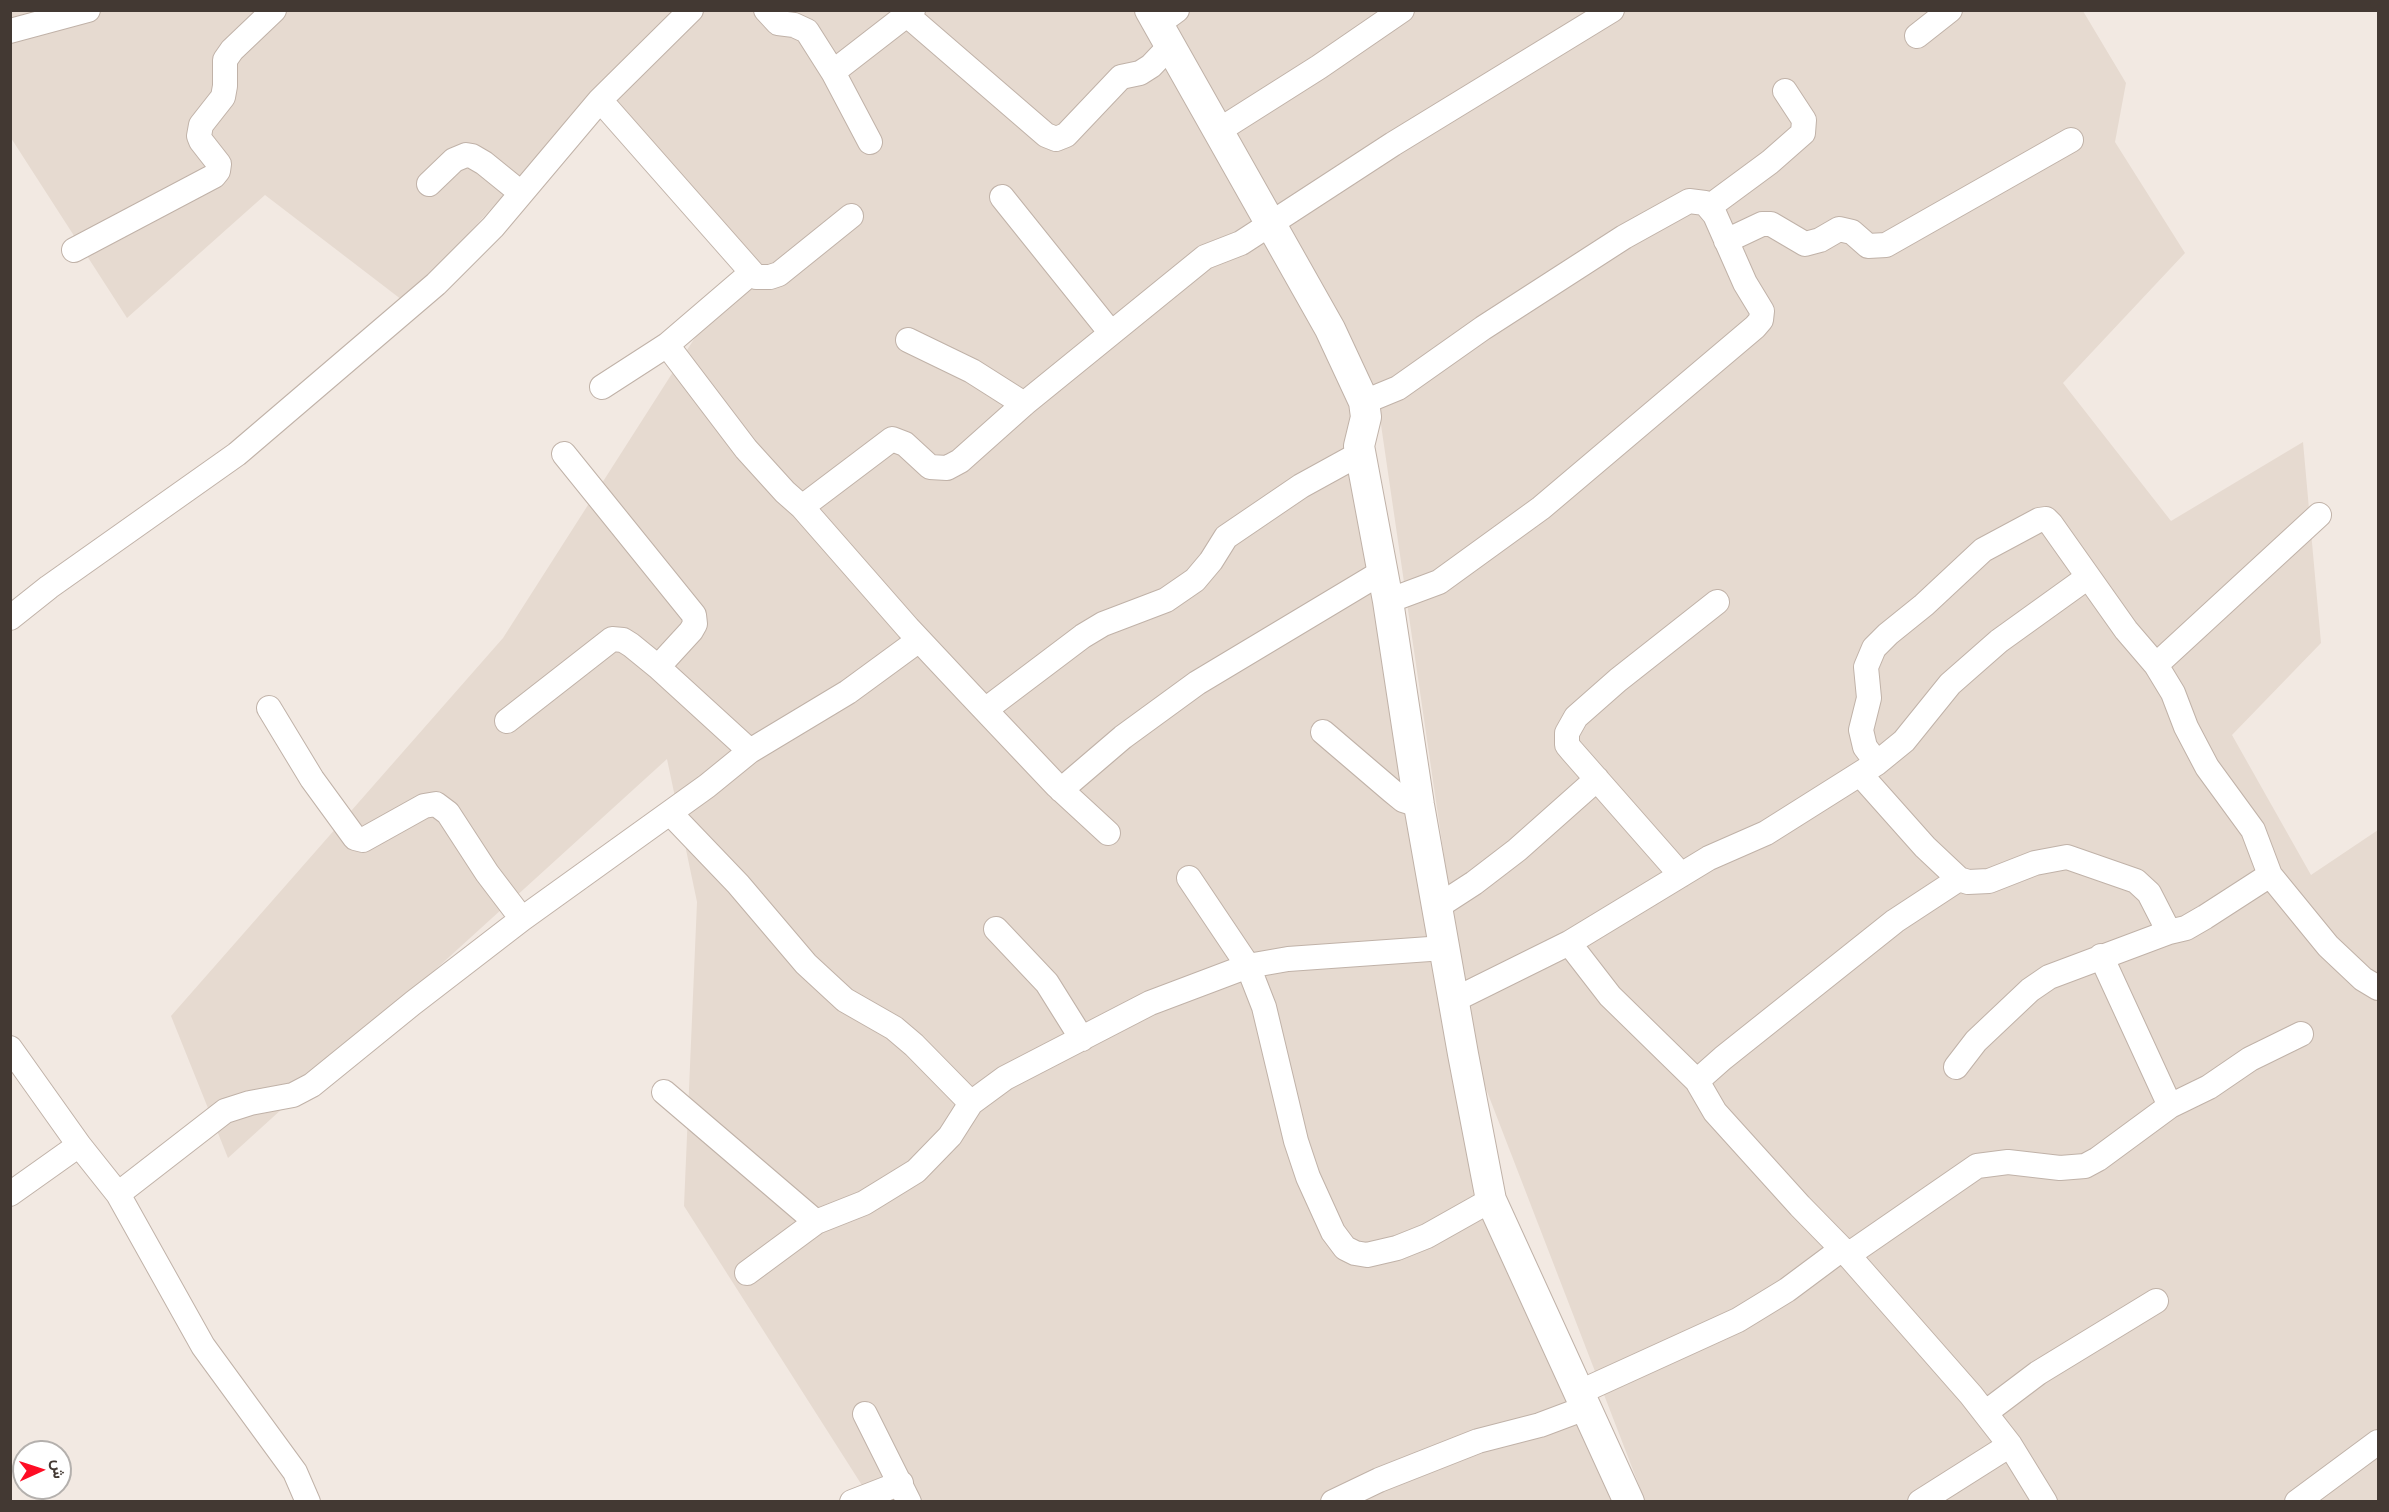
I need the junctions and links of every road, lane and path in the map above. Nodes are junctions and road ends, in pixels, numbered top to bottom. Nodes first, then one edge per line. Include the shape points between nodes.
1 (88, 10) edge
2 (274, 10) edge
3 (691, 10) edge
4 (766, 10) edge
5 (1402, 10) edge
6 (1612, 10) edge
7 (1950, 10) edge
8 (910, 13) edge
9 (1164, 23) edge
10 (10, 31) edge
11 (1917, 36) dead end
12 (833, 72) junction
13 (1785, 91) dead end
14 (600, 100) junction
15 (1218, 131) junction
16 (2071, 140) dead end
17 (870, 141) dead end
18 (429, 184) dead end
19 (521, 194) junction
20 (1002, 196) dead end
21 (1709, 207) junction
22 (851, 216) dead end
23 (1271, 224) junction
24 (1726, 241) junction
25 (74, 250) dead end
26 (751, 273) junction
27 (1111, 333) junction
28 (908, 340) dead end
29 (668, 345) junction
30 (603, 387) dead end
31 (1364, 402) junction
32 (1024, 404) junction
33 (1361, 453) junction
34 (564, 454) dead end
35 (802, 507) junction
36 (2319, 515) dead end
37 (2088, 577) junction
38 (1385, 587) junction
39 (1718, 602) dead end
40 (10, 618) edge
41 (919, 640) junction
42 (2156, 664) junction
43 (658, 667) junction
44 (269, 708) dead end
45 (985, 710) junction
46 (507, 721) dead end
47 (1323, 732) dead end
48 (750, 751) junction
49 (1869, 769) junction
50 (1597, 779) junction
51 (1061, 790) junction
52 (1419, 805) junction
53 (670, 813) junction
54 (1108, 833) dead end
55 (1681, 875) junction
56 (2270, 875) junction
57 (1189, 878) dead end
58 (1959, 879) junction
59 (1437, 907) junction
60 (522, 919) junction
61 (996, 929) dead end
62 (2169, 933) junction
63 (1569, 943) junction
64 (1444, 948) junction
65 (2102, 956) junction
66 (1248, 966) junction
67 (2379, 988) edge
68 (1454, 1000) junction
69 (2301, 1034) dead end
70 (1082, 1039) junction
71 (10, 1048) edge
72 (1956, 1066) dead end
73 (1697, 1082) junction
74 (664, 1092) dead end
75 (971, 1103) junction
76 (2170, 1106) junction
77 (79, 1145) junction
78 (10, 1194) edge
79 (118, 1194) junction
80 (1491, 1200) junction
81 (816, 1222) junction
82 (1845, 1252) junction
83 (747, 1273) dead end
84 (2156, 1301) dead end
85 (1584, 1399) junction
86 (1985, 1413) junction
87 (865, 1414) dead end
88 (2379, 1442) edge
89 (2010, 1445) junction
90 (905, 1492) edge
91 (309, 1502) edge
92 (852, 1502) edge
93 (1334, 1502) edge
94 (1629, 1502) edge
95 (1920, 1502) edge
96 (2045, 1502) edge
97 (2297, 1502) edge

1 - 10 street
2 - 25 street via 225,60 223,97 201,125 199,136 219,165 214,176
3 - 14 street
4 - 12 street via 778,23 807,31
5 - 15 street
6 - 23 street
7 - 11 street
8 - 9 street via 1046,135 1056,139 1066,135 1121,77 1140,74
8 - 12 street
9 - 15 street
12 - 17 street
13 - 21 street via 1804,120 1803,133
14 - 19 street
14 - 26 street
15 - 23 street
16 - 24 street via 1886,245 1868,246 1852,232 1839,229 1805,244 1771,224 1762,224
18 - 19 street via 454,160 466,155
19 - 40 street via 494,227 436,284 237,454
20 - 27 street
21 - 24 street
21 - 31 street via 1689,201 1656,219 1483,328 1398,387
22 - 26 street via 779,274 762,278
23 - 27 street via 1242,243 1205,257
23 - 31 street via 1330,329
24 - 38 street via 1762,311 1755,327 1541,508 1439,582
26 - 29 street
27 - 32 street
28 - 32 street via 972,371
29 - 30 street
29 - 35 street via 746,449
31 - 33 street
32 - 35 street via 947,468 930,467 905,444 892,439
33 - 38 street
33 - 45 street via 1301,486 1226,537 1195,580 1166,600 1102,624
34 - 43 street via 694,615 691,631
35 - 41 street
36 - 42 street
37 - 42 street
37 - 49 street via 1991,648 1950,684 1904,741
37 - 49 street via 2046,519 1995,543 1969,562 1888,634 1869,657 1869,698 1860,730
38 - 51 street via 1197,683
38 - 52 street
39 - 50 street via 1576,717 1567,734 1567,745
41 - 45 street
41 - 48 street via 848,692
42 - 56 street via 2174,693 2207,767 2253,830
43 - 46 street via 623,640 612,639
43 - 48 street
44 - 60 street via 312,779 355,838 363,840 424,806 436,804 448,813
45 - 51 street
47 - 52 street via 1403,800
48 - 53 street
49 - 55 street via 1766,833
49 - 58 street via 1925,847
50 - 55 street
50 - 59 street via 1517,850
51 - 54 street
52 - 59 street
53 - 60 street
53 - 75 street via 738,884 806,964 845,1000 894,1028
55 - 63 street
56 - 62 street via 2205,918
56 - 67 street via 2328,946 2363,979
57 - 66 street
58 - 62 street via 1989,881 2035,863 2067,857 2136,881 2149,892
58 - 73 street via 1895,921
59 - 64 street
60 - 79 street via 312,1085 293,1095 225,1112
61 - 70 street via 1047,983
62 - 65 street
63 - 68 street
63 - 73 street via 1610,996
64 - 66 street via 1288,959
64 - 68 street
65 - 72 street via 2056,973 2031,990 1976,1041
65 - 76 street
66 - 70 street via 1150,1003
66 - 80 street via 1264,1006 1308,1177 1333,1232 1345,1248 1367,1255 1397,1248
68 - 80 street
69 - 76 street
70 - 75 street via 1005,1078
71 - 77 street
73 - 82 street via 1715,1112
74 - 81 street
75 - 81 street via 950,1136 916,1171 864,1203
76 - 82 street via 2085,1166 2060,1168 2008,1162 1977,1166
77 - 78 street
77 - 79 street
79 - 91 street via 203,1346 295,1472
80 - 85 street
81 - 83 street
82 - 85 street via 1738,1320
82 - 86 street
84 - 86 street via 2038,1373
85 - 93 street via 1540,1425 1478,1441
85 - 94 street
86 - 89 street
87 - 90 street
88 - 97 street
89 - 95 street
89 - 96 street
90 - 92 street

